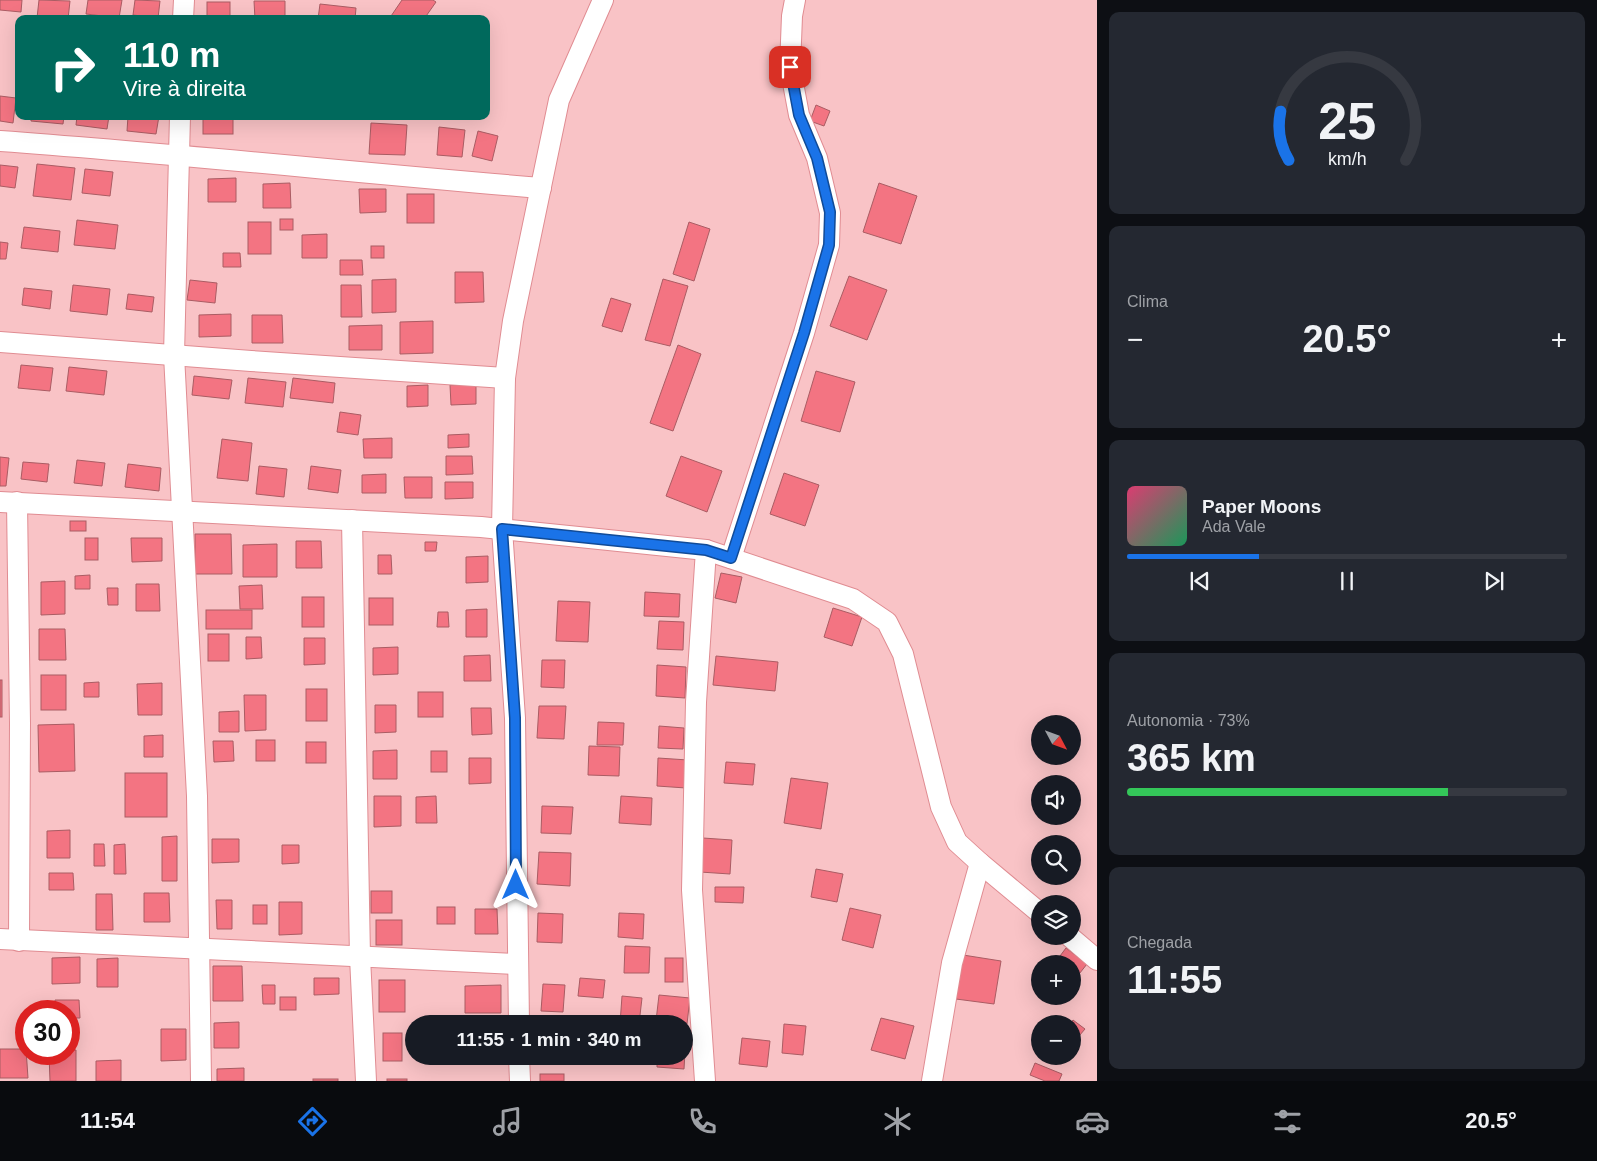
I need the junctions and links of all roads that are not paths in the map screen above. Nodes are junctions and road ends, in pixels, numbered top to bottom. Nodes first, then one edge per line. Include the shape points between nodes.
1 (184, 0) edge
2 (603, 0) edge
3 (795, 0) edge
4 (183, 15) edge
5 (180, 120) edge
6 (0, 141) edge
7 (179, 156) junction
8 (541, 188) junction
9 (0, 342) edge
10 (174, 355) junction
11 (505, 378) junction
12 (9, 502) edge
13 (181, 511) junction
14 (352, 520) junction
15 (502, 529) junction
16 (706, 550) junction
17 (731, 558) junction
18 (980, 863) junction
19 (1031, 905) edge
20 (10, 940) edge
21 (1080, 945) edge
22 (200, 949) junction
23 (360, 957) junction
24 (1097, 960) edge
25 (518, 964) junction
26 (518, 1015) edge
27 (519, 1065) edge
28 (201, 1081) edge
29 (366, 1081) edge
30 (520, 1081) edge
31 (705, 1081) edge
32 (932, 1081) edge

1 - 4 street
2 - 8 street via 559,100
3 - 17 street via 790,67 799,115 817,158 830,212 829,245
5 - 7 street
6 - 7 street
7 - 8 street
7 - 10 street
8 - 11 street via 513,321
9 - 10 street
10 - 11 street
10 - 13 street
11 - 15 street
12 - 13 street
12 - 20 street via 20,723
13 - 14 street
13 - 22 street via 197,796
14 - 15 street
14 - 23 street
15 - 16 street
15 - 25 street via 515,718
16 - 17 street
16 - 31 street via 696,702 692,890
17 - 18 street via 853,599 887,622 903,654 941,807 957,842
18 - 19 street
18 - 32 street via 952,963
20 - 22 street
21 - 24 street
22 - 23 street
22 - 28 street
23 - 25 street
23 - 29 street
25 - 26 street
27 - 30 street

